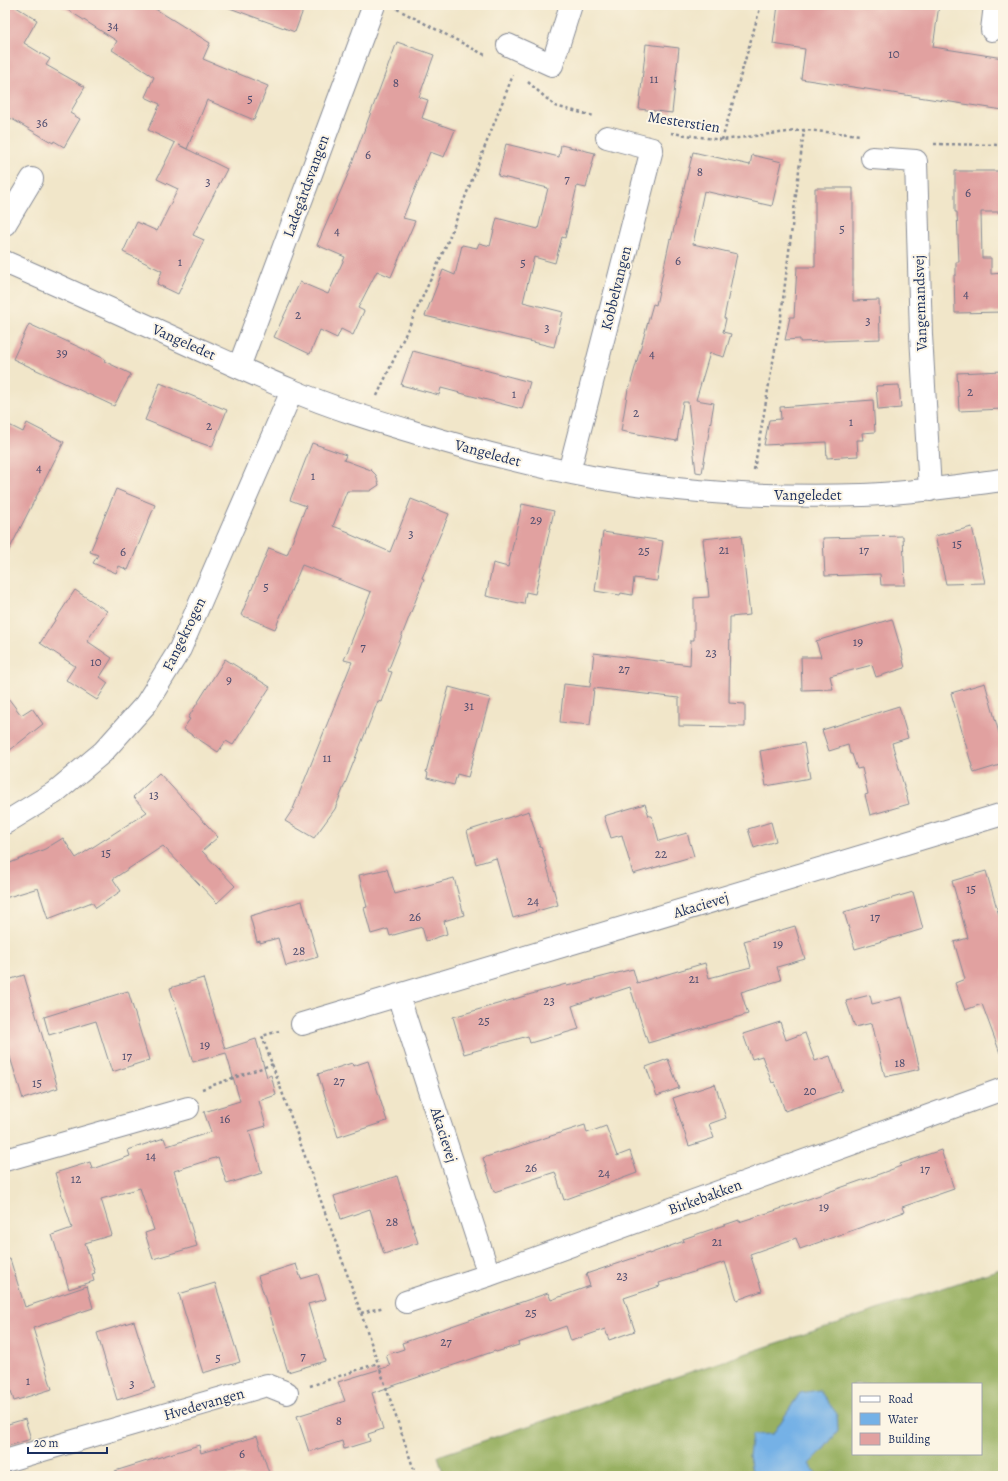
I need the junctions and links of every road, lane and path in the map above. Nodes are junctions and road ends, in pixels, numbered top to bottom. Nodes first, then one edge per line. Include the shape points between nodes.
1 (374, 5) edge
2 (396, 5) edge
3 (571, 5) edge
4 (761, 5) edge
5 (995, 5) edge
6 (992, 30) dead end
7 (508, 45) dead end
8 (487, 56) dead end
9 (515, 71) dead end
10 (526, 81) dead end
11 (599, 117) dead end
12 (804, 130) junction
13 (666, 132) dead end
14 (866, 136) dead end
15 (607, 137) dead end
16 (722, 140) junction
17 (929, 144) dead end
18 (1003, 145) edge
19 (872, 158) dead end
20 (32, 179) dead end
21 (5, 224) edge
22 (5, 262) edge
23 (239, 367) junction
24 (292, 391) junction
25 (367, 418) junction
26 (569, 472) junction
27 (1003, 480) edge
28 (930, 490) junction
29 (749, 494) junction
30 (1003, 814) edge
31 (5, 823) edge
32 (398, 995) junction
33 (302, 1024) joint
34 (273, 1064) junction
35 (1003, 1089) edge
36 (188, 1108) joint
37 (5, 1160) edge
38 (489, 1274) junction
39 (406, 1302) dead end
40 (378, 1362) junction
41 (287, 1394) joint
42 (5, 1461) edge
43 (416, 1476) edge

1 - 23 street, Ladegårdsvangen
2 - 8 path via 396,8
3 - 7 street via 552,65
4 - 16 path
5 - 6 street
9 - 25 path via 446,246
10 - 11 path via 555,106
12 - 14 path, Mesterstien
12 - 16 path, Mesterstien
12 - 29 path via 781,316
13 - 16 path, Mesterstien
15 - 26 street, Kobbelvangen via 652,148
17 - 18 path
19 - 28 street, Vangemandsvej via 916,161 921,335
20 - 21 street
22 - 23 street, Vangeledet
23 - 24 street, Vangeledet
24 - 25 street, Vangeledet
24 - 31 street, Fangekrogen via 180,649 146,704 103,752 54,793
25 - 26 street, Vangeledet via 493,455
26 - 29 street, Vangeledet via 671,488
27 - 28 street, Vangeledet
28 - 29 street, Vangeledet via 865,495
30 - 32 street, Akacievej
32 - 33 street, Akacievej
32 - 38 street, Akacievej
33 - 34 path via 262,1036
34 - 36 path via 186,1094
34 - 40 path
35 - 38 street, Birkebakken
36 - 37 street
38 - 39 street, Birkebakken
40 - 41 path
40 - 43 path
41 - 42 street, Hvedevangen via 267,1385

